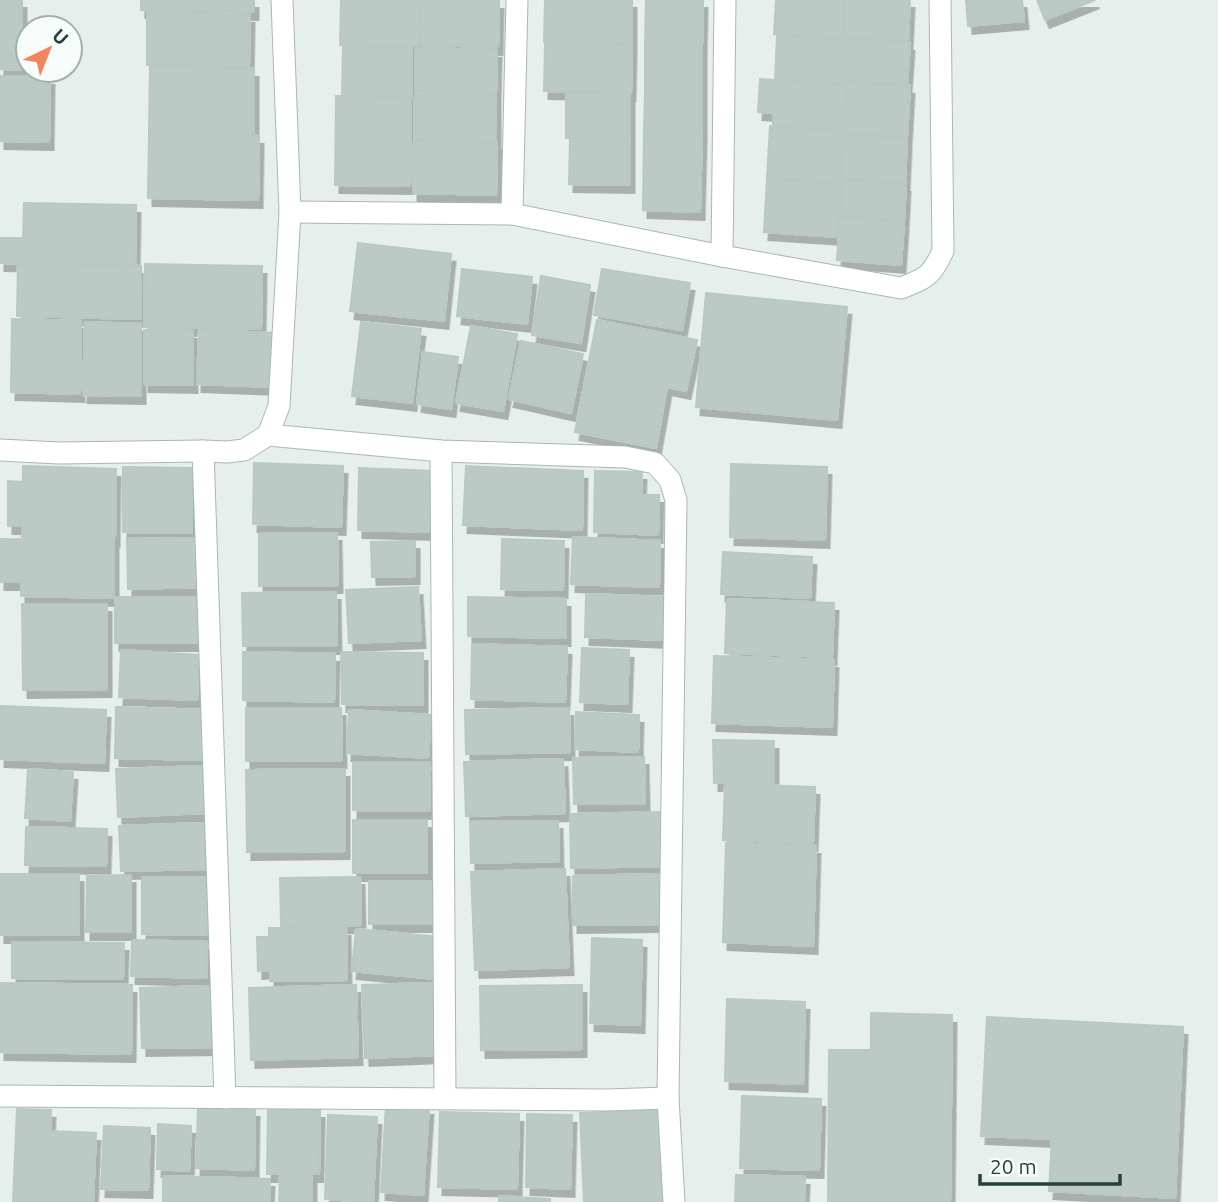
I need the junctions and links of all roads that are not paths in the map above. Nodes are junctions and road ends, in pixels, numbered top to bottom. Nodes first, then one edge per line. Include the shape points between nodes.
1 (282, 0) edge
2 (517, 0) edge
3 (726, 0) edge
4 (940, 0) edge
5 (290, 212) junction
6 (512, 214) junction
7 (722, 256) junction
8 (268, 435) junction
9 (0, 450) edge
10 (203, 451) junction
11 (441, 451) junction
12 (0, 1096) edge
13 (225, 1098) junction
14 (445, 1098) junction
15 (668, 1098) junction
16 (674, 1202) edge

1 - 5 street
2 - 6 street
3 - 7 street
4 - 7 street via 943,251 936,268 901,288
5 - 6 street
5 - 8 street via 279,406
6 - 7 street
8 - 10 street via 244,450
8 - 11 street
9 - 10 street
10 - 13 street
11 - 14 street
11 - 15 street via 625,457 655,463 670,480 676,500
12 - 13 street
13 - 14 street
14 - 15 street
15 - 16 street

